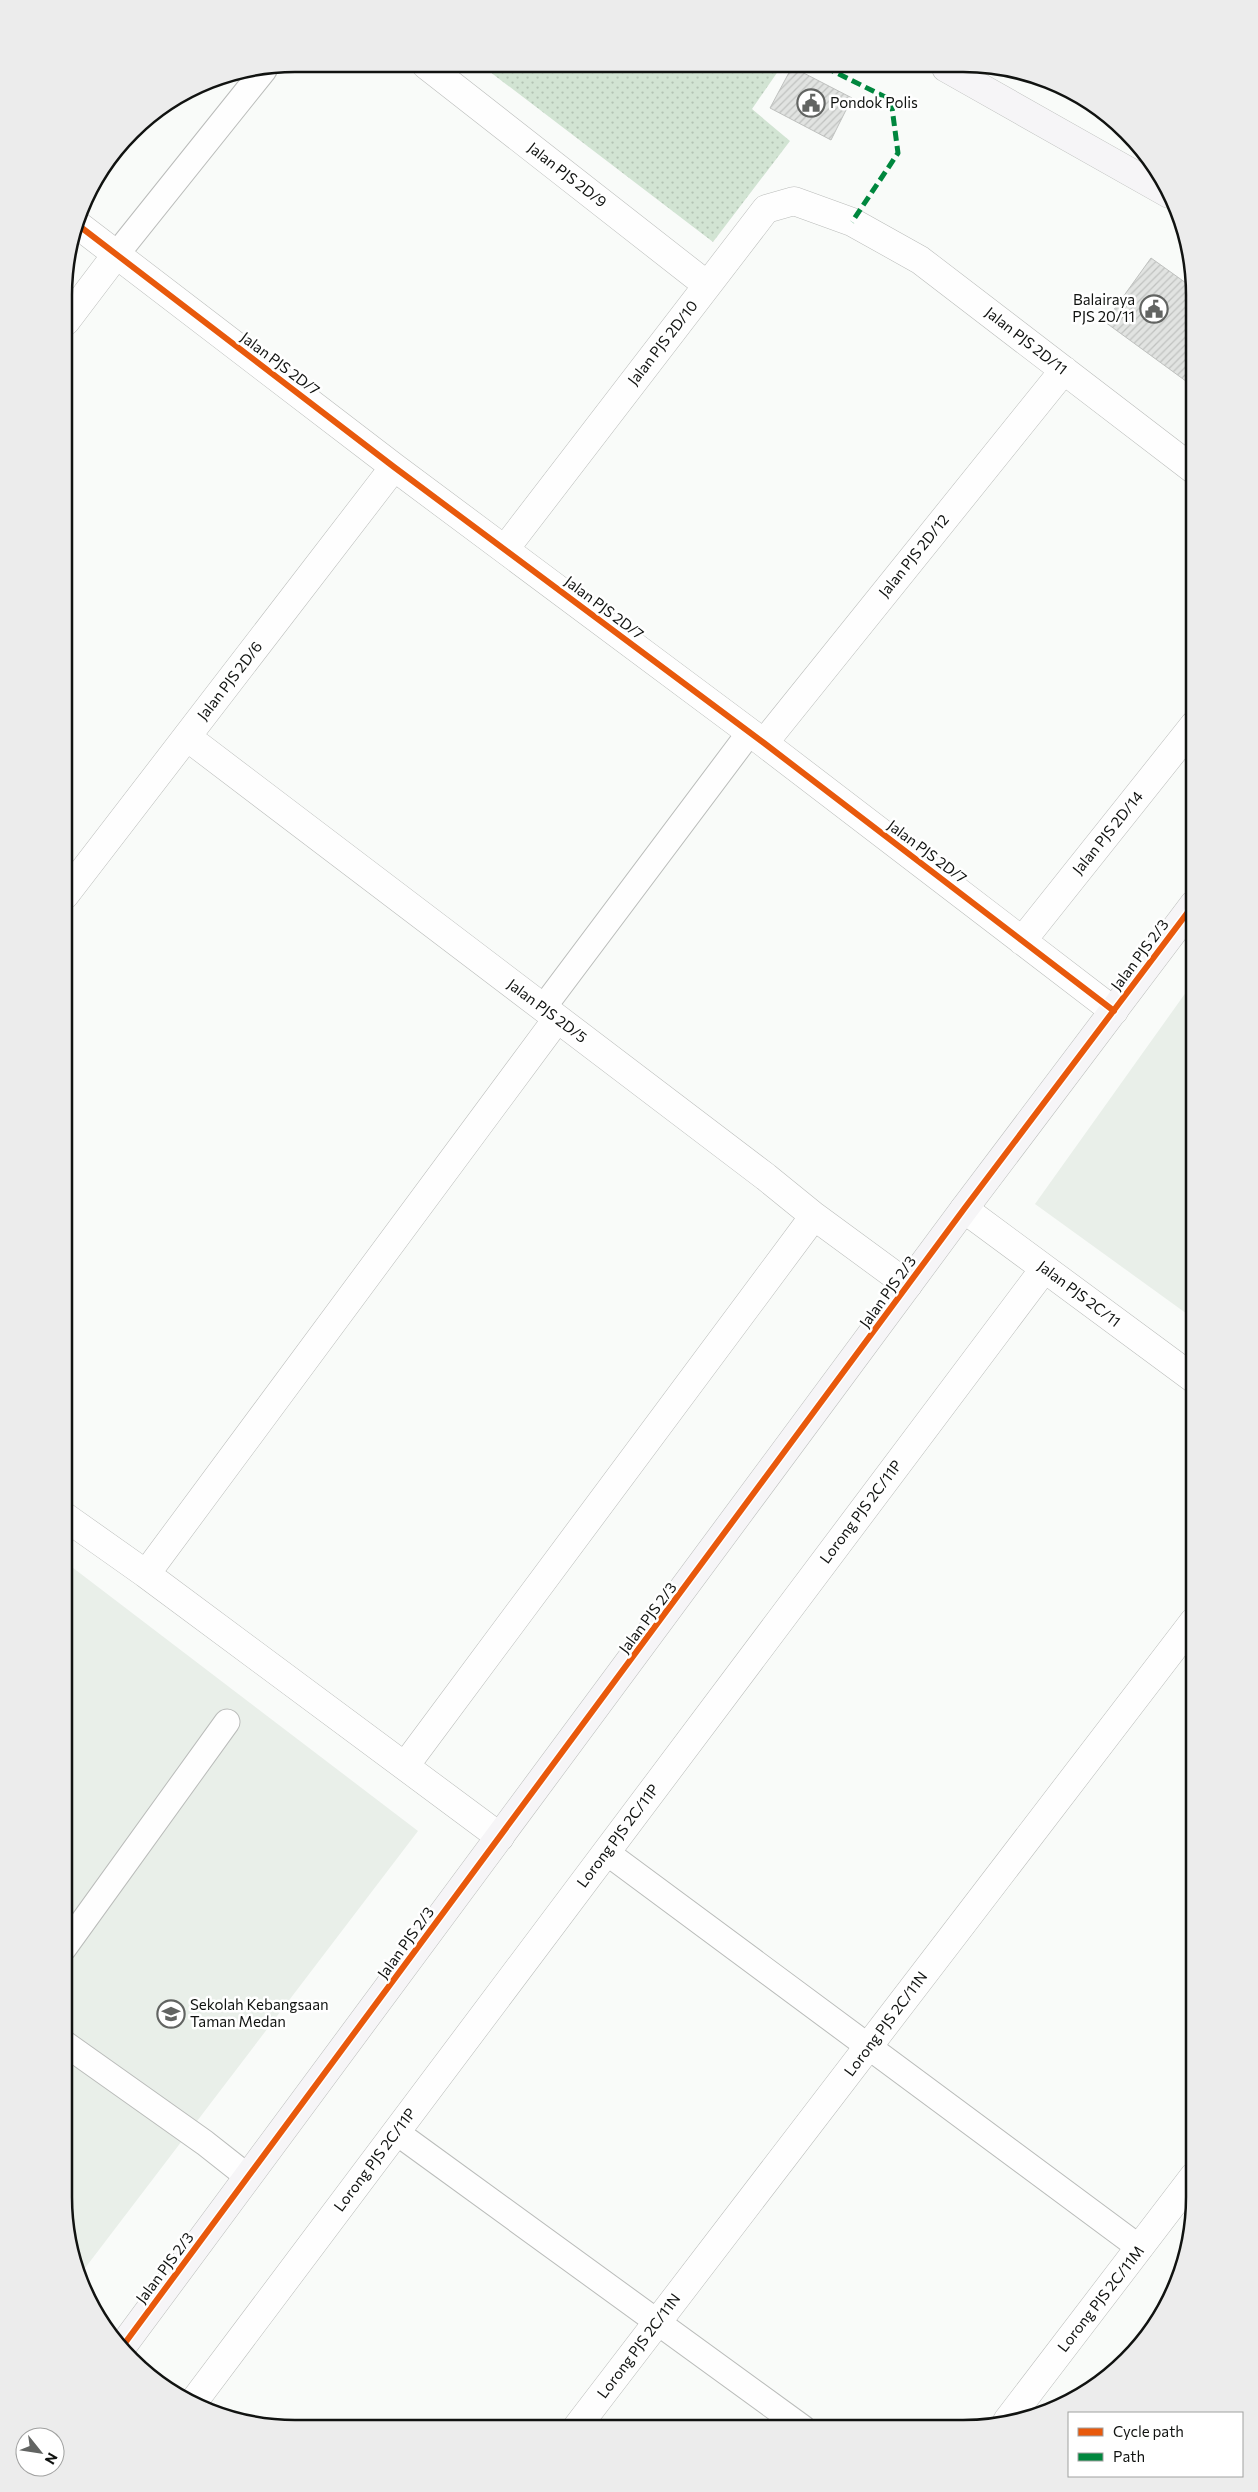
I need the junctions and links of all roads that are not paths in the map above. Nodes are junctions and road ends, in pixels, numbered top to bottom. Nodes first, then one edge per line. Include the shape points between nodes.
1 (436, 72) edge
2 (953, 72) edge
3 (260, 75) edge
4 (1158, 188) edge
5 (852, 222) joint
6 (83, 229) edge
7 (116, 255) junction
8 (708, 286) junction
9 (72, 313) edge
10 (1064, 370) junction
11 (1186, 464) edge
12 (394, 467) junction
13 (505, 549) junction
14 (1186, 735) edge
15 (187, 737) junction
16 (757, 738) junction
17 (72, 879) edge
18 (1186, 915) edge
19 (1022, 941) junction
20 (1114, 1011) junction
21 (550, 1013) junction
22 (964, 1209) junction
23 (814, 1216) junction
24 (1044, 1269) junction
25 (908, 1285) junction
26 (1186, 1373) edge
27 (72, 1522) edge
28 (146, 1574) junction
29 (1186, 1631) edge
30 (227, 1722) dead end
31 (405, 1766) junction
32 (500, 1837) junction
33 (606, 1852) junction
34 (72, 1937) edge
35 (869, 2046) junction
36 (72, 2049) edge
37 (396, 2132) junction
38 (248, 2177) junction
39 (1186, 2187) edge
40 (1140, 2248) junction
41 (658, 2322) junction
42 (126, 2342) edge
43 (197, 2397) edge
44 (1013, 2414) edge
45 (582, 2420) edge
46 (792, 2420) edge

1 - 8 street, Jalan PJS 2D/9
2 - 4 street
3 - 7 lane
5 - 8 street, Jalan PJS 2D/10 via 794,201 766,209
5 - 10 street, Jalan PJS 2D/11 via 920,260
6 - 7 street, Jalan PJS 2D/7
7 - 9 street
7 - 12 street, Jalan PJS 2D/7
8 - 13 street, Jalan PJS 2D/10
10 - 11 street, Jalan PJS 2D/11
10 - 16 street, Jalan PJS 2D/12
12 - 13 street, Jalan PJS 2D/7
12 - 15 street, Jalan PJS 2D/6
13 - 16 street, Jalan PJS 2D/7
14 - 19 street, Jalan PJS 2D/14
15 - 17 street, Jalan PJS 2D/6
15 - 21 street, Jalan PJS 2D/5
16 - 19 street, Jalan PJS 2D/7
16 - 21 lane
18 - 20 street, Jalan PJS 2/3
19 - 20 street, Jalan PJS 2D/7
20 - 22 street, Jalan PJS 2/3
21 - 23 street, Jalan PJS 2D/5
21 - 28 street
22 - 24 street, Jalan PJS 2C/11
22 - 25 street, Jalan PJS 2/3
23 - 25 street, Jalan PJS 2D/5
23 - 31 street
24 - 26 street, Jalan PJS 2C/11
24 - 33 street, Lorong PJS 2C/11P
25 - 32 street, Jalan PJS 2/3
27 - 28 street
28 - 31 street
29 - 35 street, Lorong PJS 2C/11N
30 - 34 lane
31 - 32 street
32 - 38 street, Jalan PJS 2/3
33 - 35 lane
33 - 37 street, Lorong PJS 2C/11P
35 - 40 lane
35 - 41 street, Lorong PJS 2C/11N
36 - 38 lane
37 - 41 lane
37 - 43 street, Lorong PJS 2C/11P
38 - 42 street, Jalan PJS 2/3
39 - 40 street, Lorong PJS 2C/11M
40 - 44 street, Lorong PJS 2C/11M
41 - 45 street, Lorong PJS 2C/11N
41 - 46 lane

